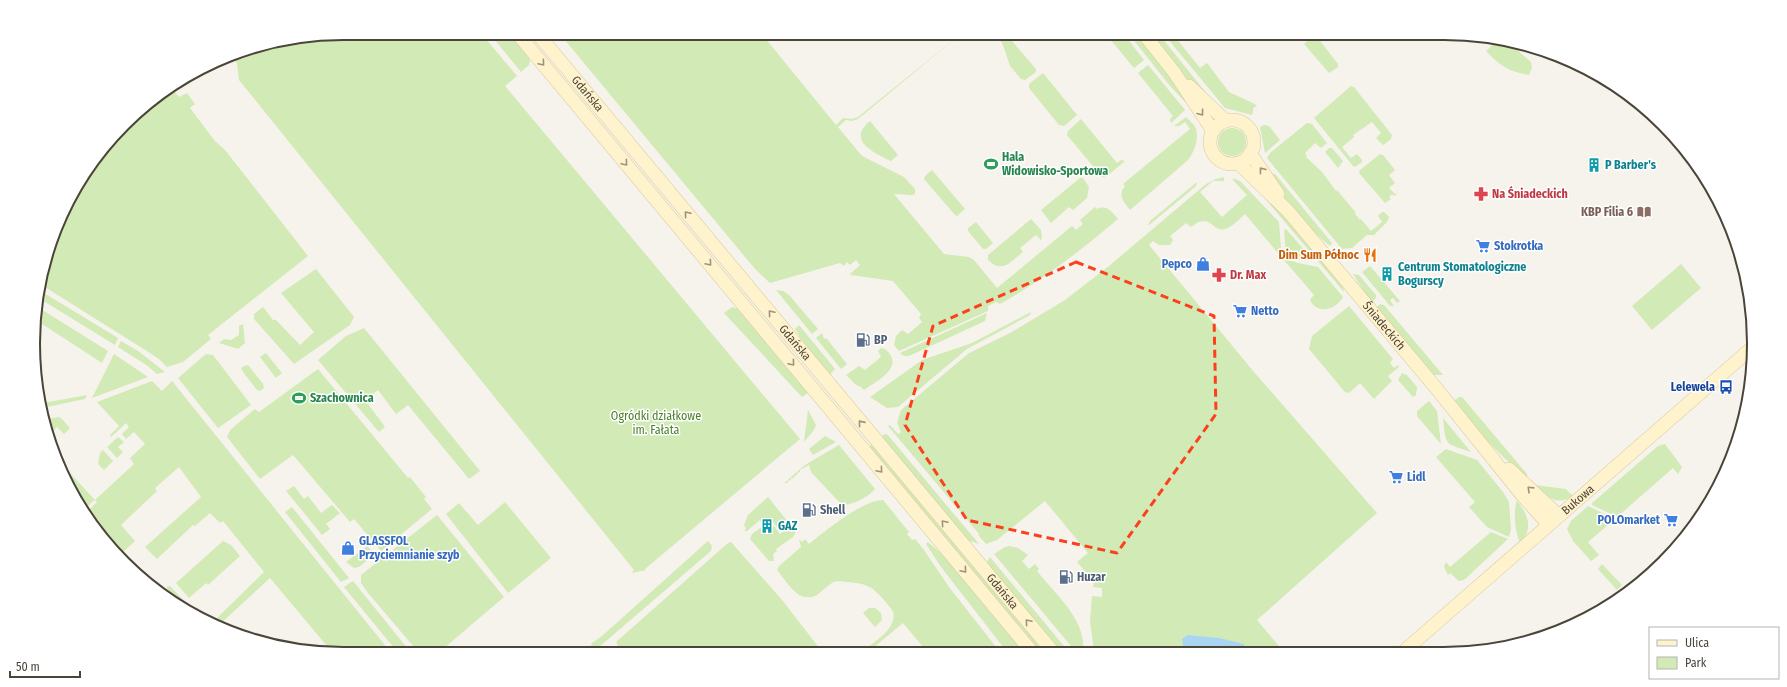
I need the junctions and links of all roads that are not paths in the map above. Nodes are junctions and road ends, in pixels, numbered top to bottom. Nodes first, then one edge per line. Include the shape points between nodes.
1 (523, 40) edge
2 (543, 40) edge
3 (1149, 40) edge
4 (1174, 72) junction
5 (1226, 121) junction
6 (1213, 131) junction
7 (1250, 153) junction
8 (1238, 163) junction
9 (1288, 211) junction
10 (1747, 353) edge
11 (1479, 442) junction
12 (1558, 516) junction
13 (1548, 524) junction
14 (1028, 647) edge
15 (1049, 647) edge
16 (1409, 647) edge

1 -> 14 main road, Gdańska
15 -> 2 main road, Gdańska
3 - 4 main road
4 - 5 main road
4 -> 6 main road
5 - 6 main road
5 - 7 main road via 1236,120 1249,128 1254,139
6 - 8 main road via 1210,144 1215,156 1225,162
7 - 8 main road
9 -> 7 main road, Śniadeckich
8 - 9 main road, Śniadeckich
9 - 11 main road, Śniadeckich
10 - 12 main road, Bukowa
12 -> 11 main road, Śniadeckich
11 - 13 main road, Śniadeckich
12 - 13 main road, Bukowa
13 - 16 main road, Bukowa

